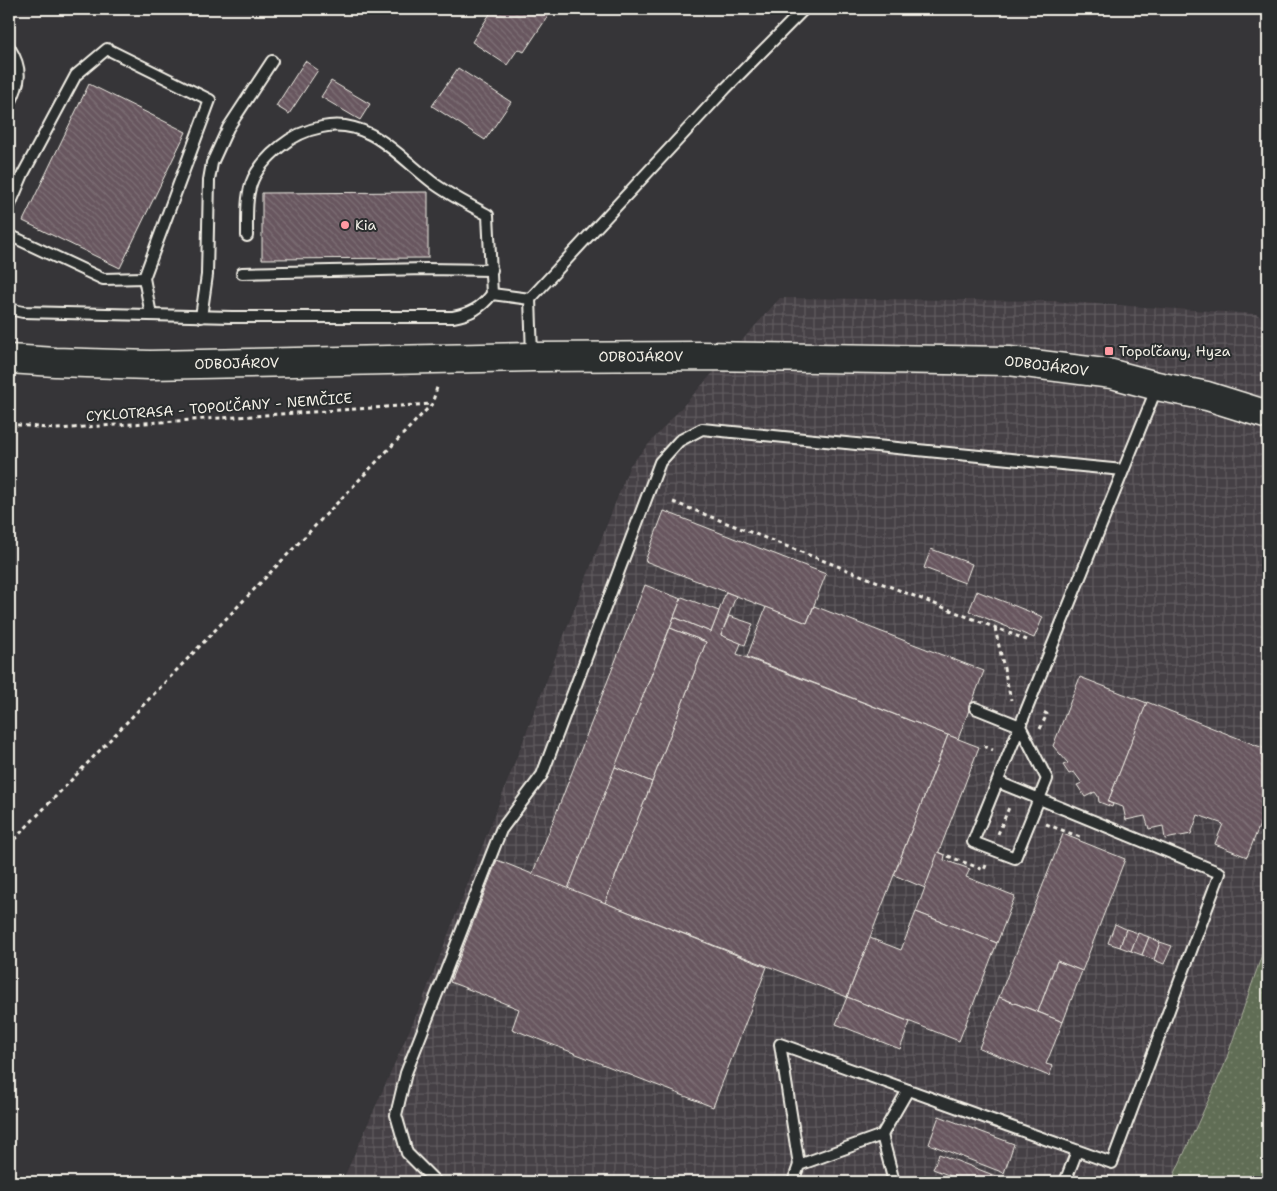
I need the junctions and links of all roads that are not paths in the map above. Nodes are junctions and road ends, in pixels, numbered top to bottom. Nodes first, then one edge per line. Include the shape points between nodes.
1 (804, 9) edge
2 (9, 47) edge
3 (272, 61) dead end
4 (9, 105) edge
5 (9, 207) edge
6 (9, 235) edge
7 (247, 236) dead end
8 (492, 270) junction
9 (242, 273) dead end
10 (144, 278) junction
11 (492, 294) junction
12 (530, 299) junction
13 (9, 309) edge
14 (151, 315) junction
15 (201, 317) junction
16 (532, 357) junction
17 (9, 359) edge
18 (1157, 386) junction
19 (1268, 415) edge
20 (1123, 470) junction
21 (975, 708) dead end
22 (1020, 726) junction
23 (998, 782) junction
24 (1039, 798) junction
25 (908, 1090) junction
26 (882, 1135) junction
27 (1077, 1150) junction
28 (799, 1165) junction
29 (436, 1182) edge
30 (793, 1182) edge
31 (894, 1182) edge
32 (1065, 1182) edge

1 - 12 lane
2 - 4 lane via 16,59 19,76 18,88
3 - 15 lane via 228,128 212,163 207,275
5 - 10 lane via 76,75 107,49 210,100
6 - 10 lane via 103,279
7 - 8 lane via 247,195 252,178 265,159 289,140 309,130 328,125 349,126 368,132 433,183 488,215
8 - 9 lane
8 - 11 lane
10 - 14 lane
11 - 12 lane
11 - 15 lane via 476,310 453,317
12 - 16 lane
13 - 14 lane
14 - 15 lane
16 - 17 main road, ODBOJÁROV via 150,365
16 - 18 main road, ODBOJÁROV via 1009,361 1112,374
18 - 19 main road, ODBOJÁROV via 1207,396
18 - 20 lane
20 - 22 lane
20 - 29 lane via 702,429 679,441 660,462 542,775 501,830 406,1073 396,1115 407,1153
21 - 22 lane
22 - 23 lane
22 - 24 lane via 1047,779
23 - 24 lane
23 - 24 lane via 973,842 992,850 1015,858
24 - 27 lane via 1220,873 1112,1163
25 - 26 lane
25 - 27 lane
25 - 28 lane via 780,1044
26 - 28 lane
26 - 31 lane
27 - 32 lane
28 - 30 lane

